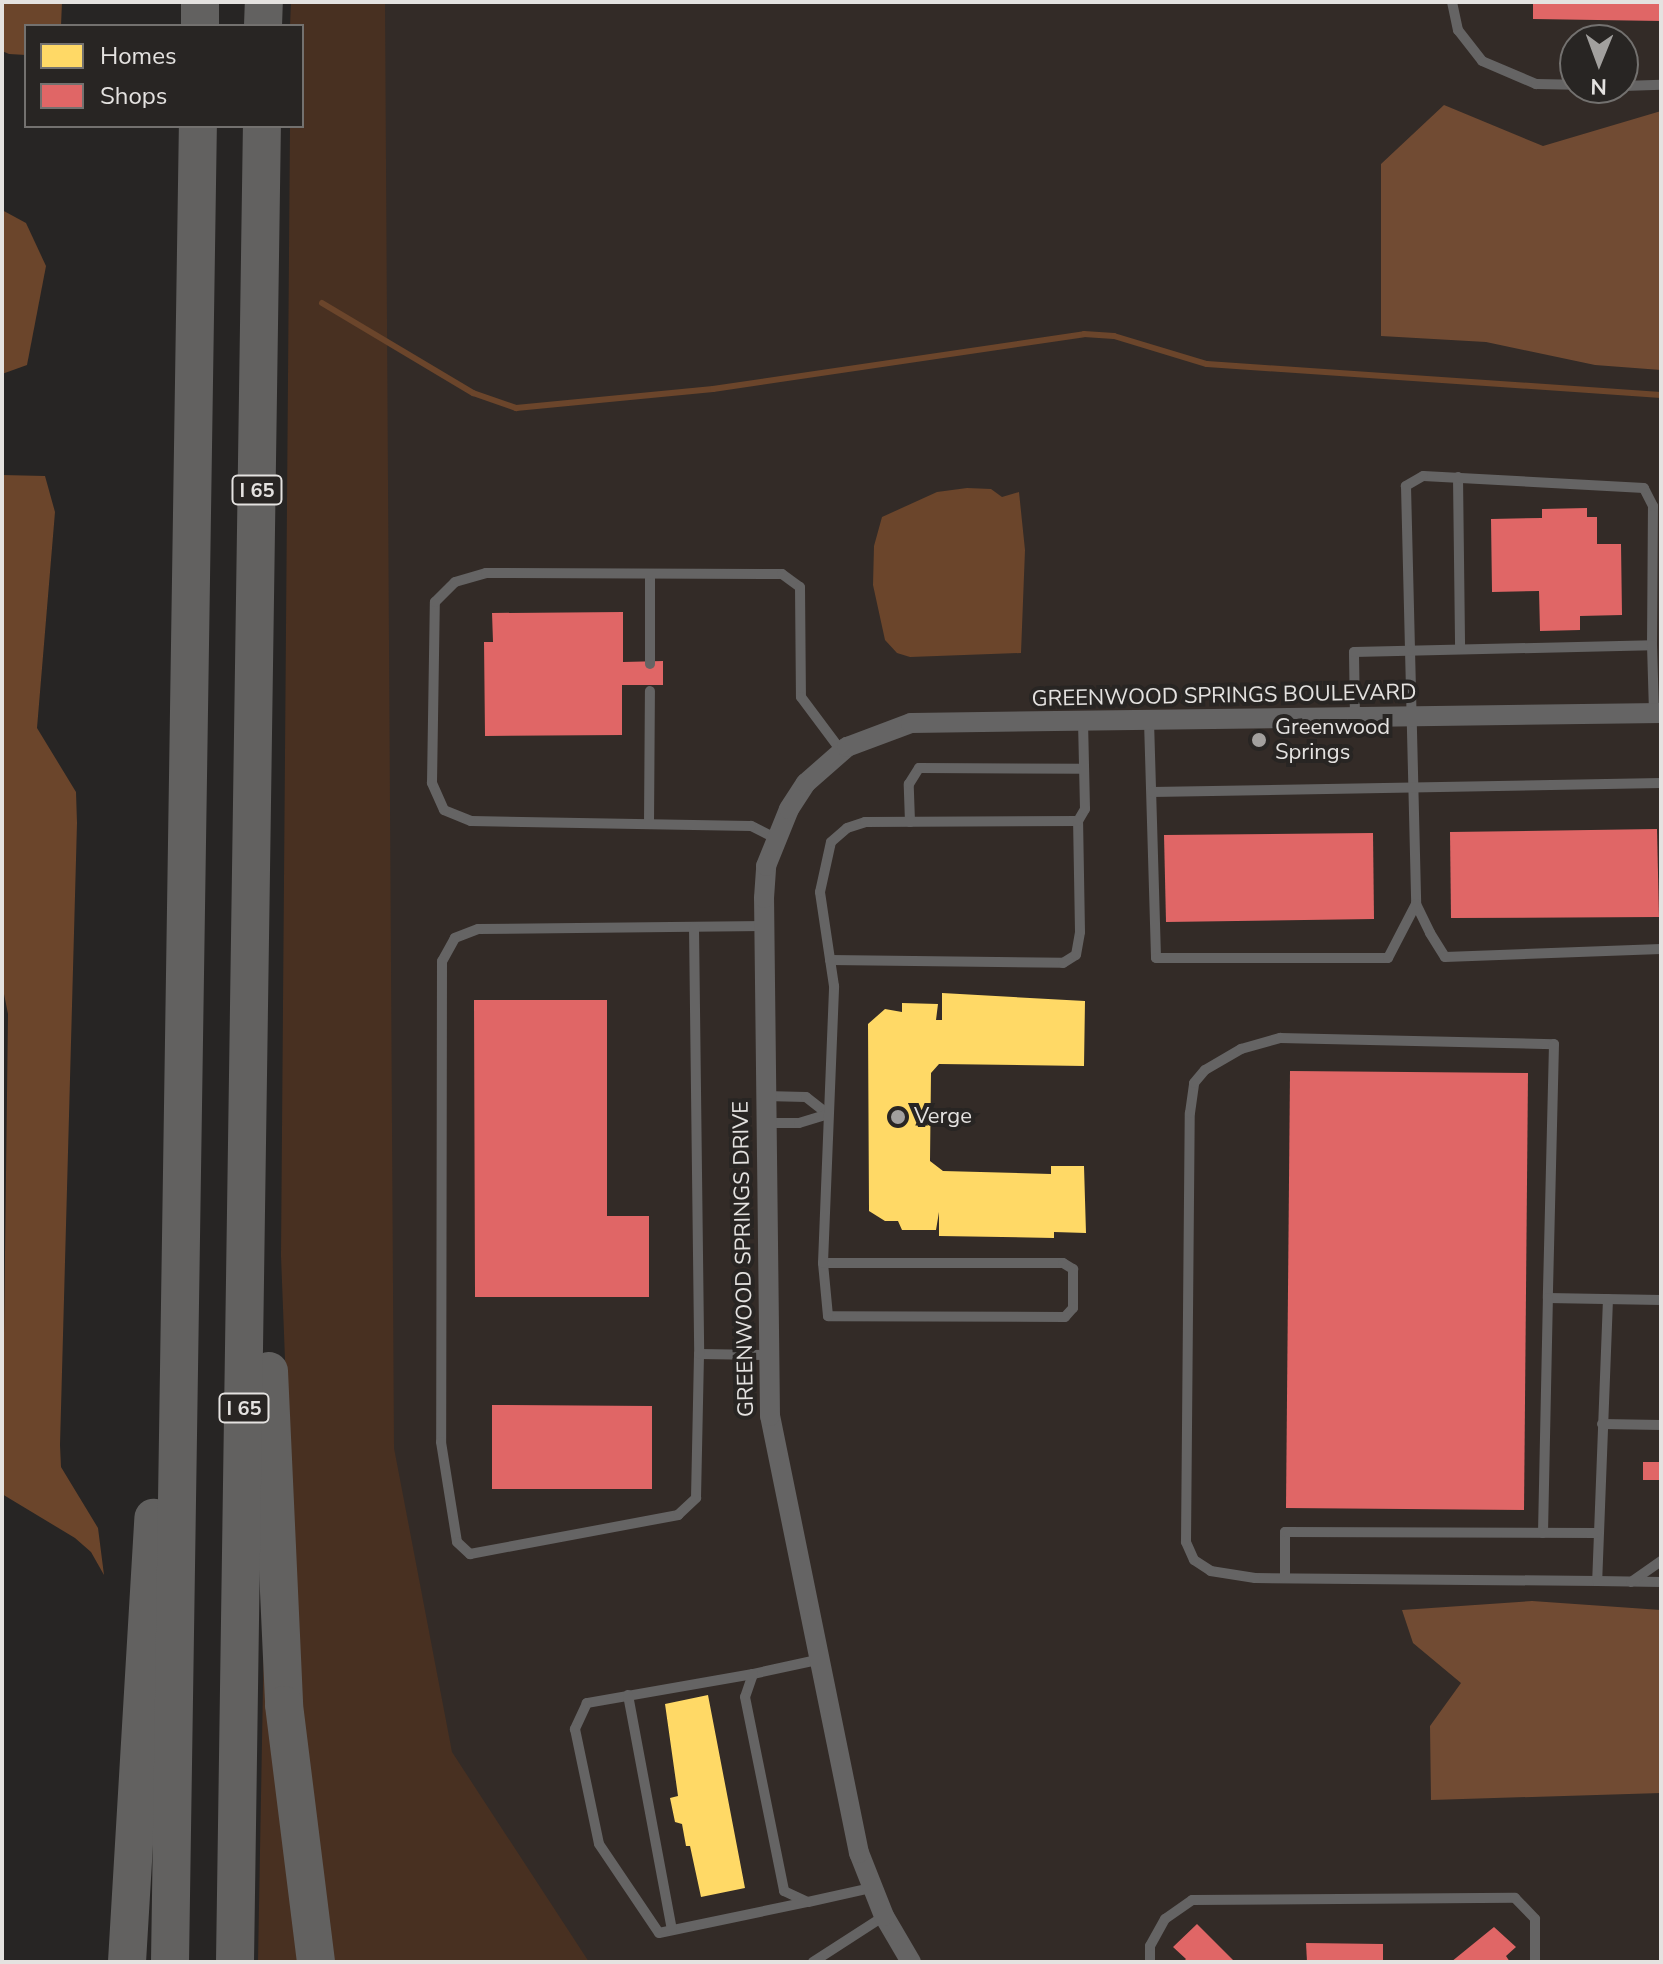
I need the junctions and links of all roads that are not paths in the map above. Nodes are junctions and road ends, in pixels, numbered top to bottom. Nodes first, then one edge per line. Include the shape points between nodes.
1 (200, 2) edge
2 (264, 2) edge
3 (1452, 2) edge
4 (200, 24) edge
5 (263, 24) edge
6 (1559, 85) edge
7 (1661, 85) edge
8 (1639, 86) edge
9 (198, 128) edge
10 (262, 128) edge
11 (1458, 477) junction
12 (650, 574) junction
13 (1652, 645) junction
14 (1460, 649) junction
15 (1409, 651) junction
16 (650, 664) dead end
17 (650, 691) dead end
18 (1657, 713) edge
19 (1411, 717) junction
20 (1355, 718) junction
21 (1149, 721) junction
22 (1083, 722) junction
23 (842, 752) junction
24 (1084, 769) junction
25 (806, 783) joint
26 (1661, 783) edge
27 (1412, 786) junction
28 (1152, 792) junction
29 (1078, 821) junction
30 (910, 822) junction
31 (649, 824) junction
32 (775, 838) junction
33 (253, 854) junction
34 (1416, 904) junction
35 (764, 926) junction
36 (694, 927) junction
37 (1661, 949) edge
38 (830, 960) junction
39 (186, 996) junction
40 (765, 1096) junction
41 (828, 1114) junction
42 (765, 1123) junction
43 (823, 1263) junction
44 (1548, 1298) junction
45 (1608, 1299) junction
46 (1661, 1300) edge
47 (699, 1354) junction
48 (767, 1355) junction
49 (1602, 1424) junction
50 (1661, 1425) edge
51 (1543, 1533) junction
52 (1597, 1533) junction
53 (1661, 1561) edge
54 (1285, 1578) junction
55 (1597, 1581) junction
56 (1631, 1582) junction
57 (1661, 1582) edge
58 (817, 1660) junction
59 (753, 1674) junction
60 (628, 1695) junction
61 (871, 1888) junction
62 (808, 1902) junction
63 (884, 1916) junction
64 (672, 1930) junction
65 (831, 1951) junction
66 (127, 1962) edge
67 (170, 1962) edge
68 (235, 1962) edge
69 (316, 1962) edge
70 (813, 1962) edge
71 (838, 1962) edge
72 (911, 1962) edge
73 (1150, 1962) edge
74 (1535, 1962) edge

1 - 4 highway
2 - 5 highway
3 - 6 lane via 1458,30 1482,61 1536,84
7 - 8 lane
9 - 39 highway
10 - 33 highway, I 65
11 - 13 lane via 1644,488 1653,506
11 - 14 lane
11 - 15 lane via 1423,476 1406,486
12 - 16 lane
12 - 23 lane via 782,574 800,587 801,697
12 - 31 lane via 486,573 455,582 435,602 432,783 444,810 471,821
13 - 14 lane
13 - 18 lane
14 - 15 lane
15 - 19 lane
15 - 20 lane via 1354,652
17 - 31 lane
18 - 19 street, GREENWOOD SPRINGS BOULEVARD
19 - 20 street, GREENWOOD SPRINGS BOULEVARD
19 - 27 lane
20 - 21 street, GREENWOOD SPRINGS BOULEVARD
21 - 22 street, GREENWOOD SPRINGS BOULEVARD
21 - 28 lane
22 - 23 street, GREENWOOD SPRINGS BOULEVARD via 911,723
22 - 24 lane
23 - 25 street, GREENWOOD SPRINGS BOULEVARD
24 - 29 lane via 1085,809
24 - 30 lane via 919,768 909,784
25 - 32 street, GREENWOOD SPRINGS DRIVE
26 - 27 lane
27 - 28 lane
27 - 34 lane
28 - 34 lane via 1156,958 1388,958
29 - 30 lane
29 - 38 lane via 1080,932 1076,955 1063,963
30 - 38 lane via 865,822 831,842 820,892
31 - 32 lane via 751,826
32 - 35 street, GREENWOOD SPRINGS DRIVE via 766,866
33 - 68 highway, I 65
33 - 69 highway via 284,1705
34 - 37 lane via 1445,957
35 - 36 lane
35 - 40 street, GREENWOOD SPRINGS DRIVE
36 - 47 lane
36 - 47 lane via 478,929 455,938 442,961 441,1442 457,1542 470,1554 678,1515 696,1498
38 - 41 lane via 834,986
39 - 66 highway
39 - 67 highway
40 - 41 lane via 806,1097
40 - 42 street, GREENWOOD SPRINGS DRIVE
41 - 42 lane via 799,1123
41 - 43 lane
42 - 48 street, GREENWOOD SPRINGS DRIVE
43 - 43 lane via 824,1309 834,1319 1065,1317 1073,1308 1073,1269 1063,1263
44 - 45 lane
44 - 51 lane
44 - 54 lane via 1554,1044 1280,1038 1241,1049 1205,1070 1194,1083 1190,1113 1186,1542 1194,1560 1211,1571
45 - 46 lane
45 - 49 lane
47 - 48 lane
48 - 58 street, GREENWOOD SPRINGS DRIVE via 778,1468
49 - 50 lane
49 - 52 lane
51 - 52 lane
51 - 54 lane via 1285,1532
52 - 55 lane
53 - 56 lane
54 - 55 lane
55 - 56 lane
56 - 57 lane
58 - 59 lane
58 - 61 street, GREENWOOD SPRINGS DRIVE
59 - 60 lane
59 - 62 lane via 745,1697 784,1891
60 - 64 lane
60 - 64 lane via 587,1703 575,1729 599,1844 659,1933
61 - 62 lane
61 - 63 street, GREENWOOD SPRINGS DRIVE
62 - 64 lane
63 - 65 lane
63 - 72 street, GREENWOOD SPRINGS DRIVE
65 - 70 lane
65 - 71 lane
73 - 74 lane via 1150,1946 1165,1919 1192,1900 1515,1898 1535,1919

